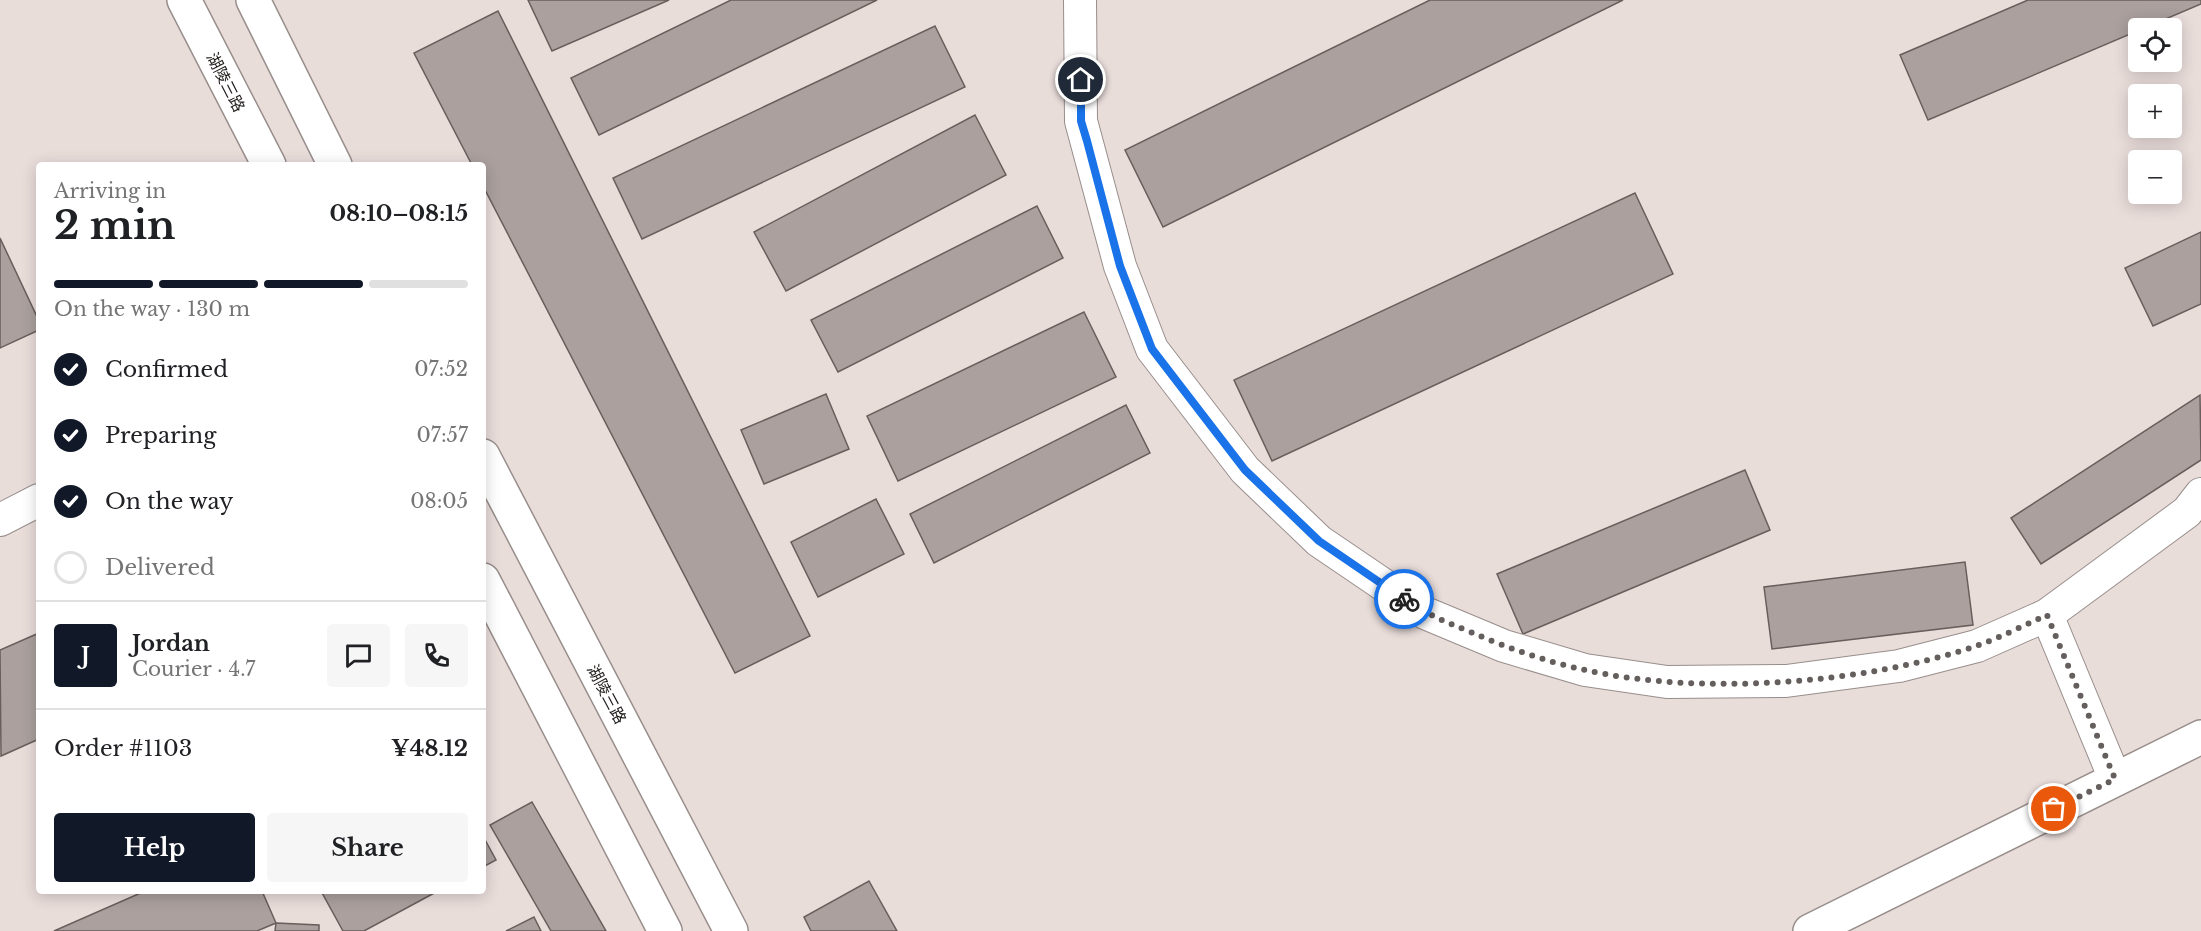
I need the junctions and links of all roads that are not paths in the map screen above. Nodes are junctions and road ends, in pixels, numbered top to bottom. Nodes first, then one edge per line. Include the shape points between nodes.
1 (184, 0) edge
2 (253, 0) edge
3 (1080, 0) edge
4 (267, 162) edge
5 (334, 162) edge
6 (486, 462) edge
7 (2201, 494) edge
8 (36, 502) edge
9 (0, 520) edge
10 (486, 586) edge
11 (2047, 615) junction
12 (2201, 737) edge
13 (2115, 779) junction
14 (665, 931) edge
15 (731, 931) edge
16 (1810, 931) edge

1 - 4 main road, 湖陵三路
2 - 5 main road
3 - 11 street via 1081,121 1120,266 1152,349 1245,470 1319,541 1425,613 1504,646 1585,670 1666,682 1786,681 1899,666 1977,646
6 - 15 main road, 湖陵三路
7 - 11 street via 2187,512
8 - 9 street
10 - 14 main road
11 - 13 street
12 - 13 main road
13 - 16 main road

